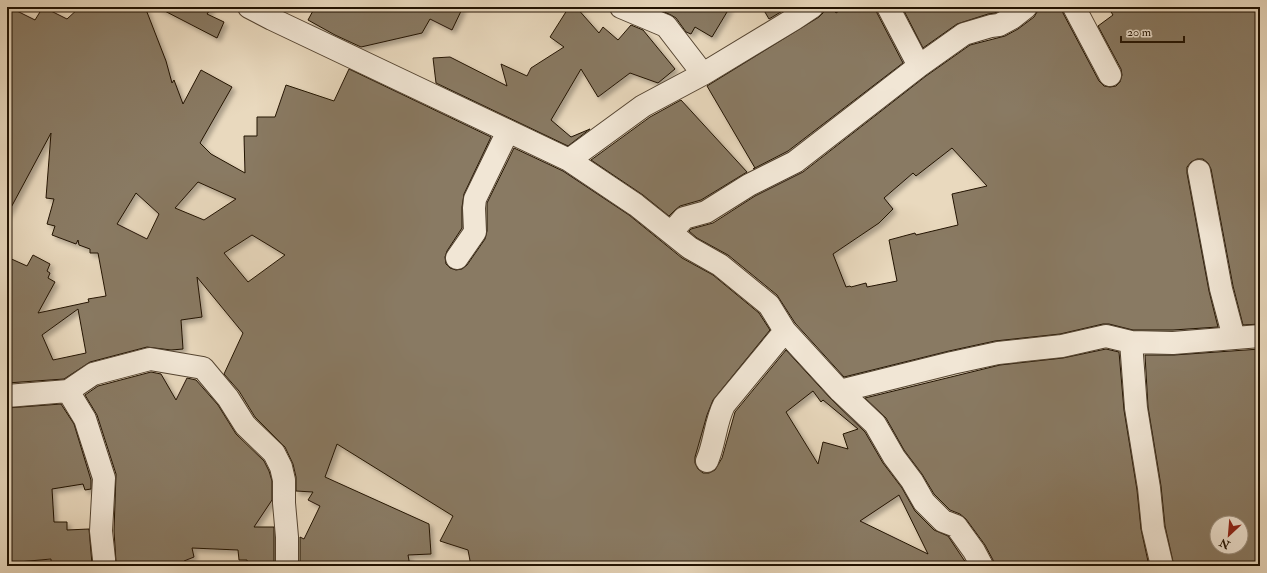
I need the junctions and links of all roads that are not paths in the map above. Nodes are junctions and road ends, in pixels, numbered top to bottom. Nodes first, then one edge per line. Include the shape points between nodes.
1 (249, 7) edge
2 (621, 7) edge
3 (812, 7) edge
4 (888, 7) edge
5 (1026, 7) edge
6 (1074, 7) edge
7 (919, 66) junction
8 (703, 74) junction
9 (1110, 75) dead end
10 (508, 131) junction
11 (569, 160) junction
12 (1199, 170) dead end
13 (671, 233) junction
14 (457, 258) dead end
15 (785, 331) junction
16 (1260, 336) edge
17 (1234, 338) junction
18 (1131, 342) junction
19 (68, 391) junction
20 (840, 391) junction
21 (7, 396) edge
22 (707, 461) dead end
23 (104, 566) edge
24 (287, 566) edge
25 (982, 566) edge
26 (1162, 566) edge

1 - 10 street
2 - 8 street via 666,26
3 - 8 street
4 - 7 street
5 - 7 street via 998,25 964,34
6 - 9 street
7 - 13 street via 794,162 749,185 706,212 684,218
8 - 11 street via 643,106
10 - 11 street
10 - 14 street via 475,199 475,232
11 - 13 street via 636,205
12 - 17 street via 1221,289
13 - 15 street via 690,248 720,265 769,305
15 - 20 street
15 - 22 street via 724,405 718,416 712,449
16 - 17 street
17 - 18 street via 1172,343
18 - 20 street via 1106,336 1062,346 998,353 952,362
18 - 26 street via 1136,408 1150,488 1153,528
19 - 21 street
19 - 23 street via 85,419 104,478 101,532
19 - 24 street via 93,374 150,359 203,368 228,398 245,425 274,453 281,467 284,480
20 - 25 street via 875,424 924,502 943,521 956,526

